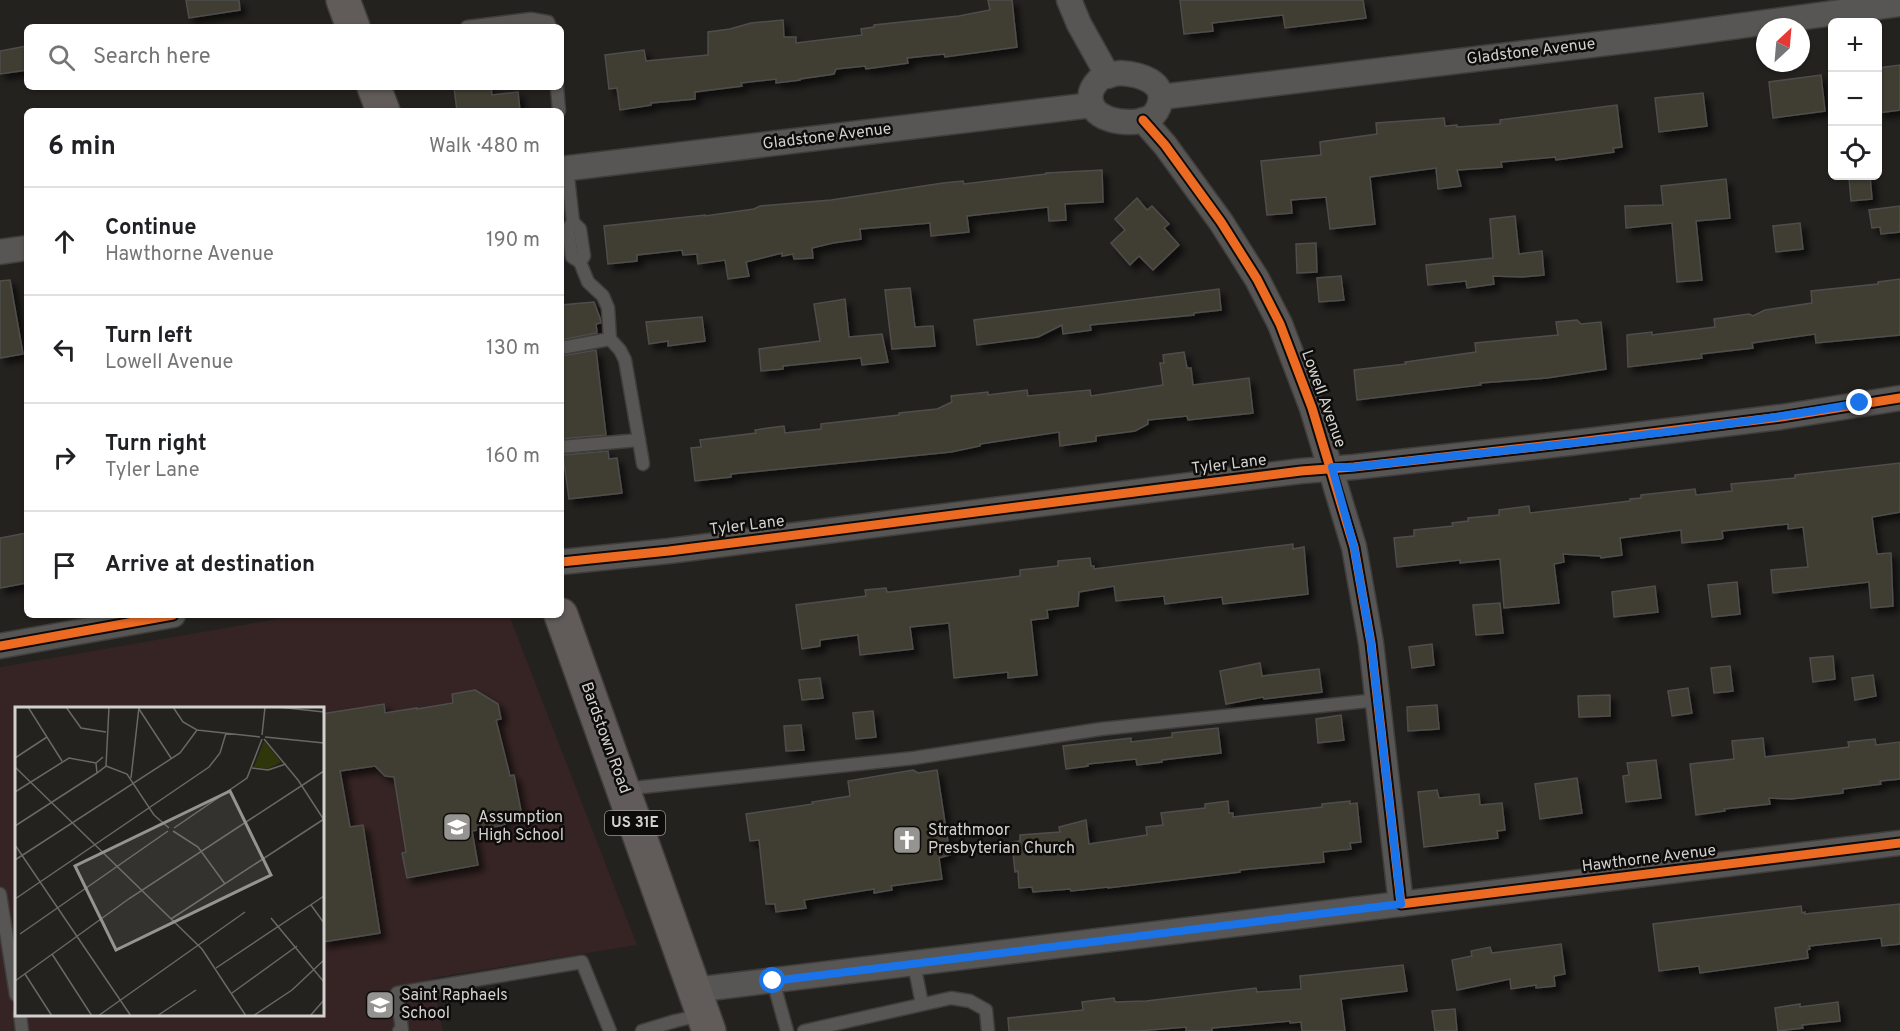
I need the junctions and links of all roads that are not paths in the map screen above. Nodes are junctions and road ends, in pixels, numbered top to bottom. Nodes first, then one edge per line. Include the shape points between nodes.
1 (343, 0) edge
2 (1070, 0) edge
3 (1900, 4) edge
4 (352, 24) edge
5 (491, 24) edge
6 (549, 24) edge
7 (1108, 76) junction
8 (375, 90) edge
9 (557, 90) edge
10 (1161, 97) junction
11 (1092, 105) junction
12 (382, 108) edge
13 (559, 108) edge
14 (1143, 120) junction
15 (564, 169) edge
16 (569, 219) edge
17 (24, 248) edge
18 (0, 252) edge
19 (610, 339) junction
20 (564, 347) edge
21 (1900, 398) edge
22 (639, 440) junction
23 (564, 447) edge
24 (643, 464) dead end
25 (1332, 467) junction
26 (564, 562) edge
27 (156, 618) edge
28 (562, 618) edge
29 (0, 646) edge
30 (1377, 700) junction
31 (622, 789) junction
32 (1900, 843) edge
33 (0, 894) edge
34 (1401, 904) junction
35 (914, 964) junction
36 (773, 981) junction
37 (15, 989) edge
38 (922, 1004) junction
39 (702, 1012) edge
40 (20, 1016) edge
41 (22, 1031) edge
42 (399, 1031) edge
43 (610, 1031) edge
44 (642, 1031) edge
45 (787, 1031) edge
46 (804, 1031) edge
47 (988, 1031) edge

1 - 4 main road
2 - 7 street
3 - 10 street, Gladstone Avenue
5 - 6 lane via 531,19
7 - 10 street via 1127,74 1148,79
7 - 11 street via 1092,88
8 - 12 main road
9 - 13 lane
10 - 14 street via 1157,111
11 - 14 street via 1114,121
11 - 15 street, Gladstone Avenue
14 - 25 street, Lowell Avenue via 1221,222 1257,279 1280,324
15 - 16 lane
16 - 19 lane via 572,257 580,262 588,282 603,296 608,308
17 - 18 street
19 - 20 lane
19 - 22 lane via 624,360
21 - 25 street, Tyler Lane via 1593,440
22 - 23 lane
22 - 24 lane
25 - 26 street, Tyler Lane
25 - 30 street, Lowell Avenue via 1354,547
27 - 29 street
28 - 31 main road, Bardstown Road / US 31E
30 - 31 lane via 1101,729 903,759
30 - 34 street, Lowell Avenue
31 - 39 main road, Bardstown Road / US 31E
32 - 34 street, Hawthorne Avenue
33 - 37 lane
34 - 35 street, Hawthorne Avenue
35 - 36 street, Hawthorne Avenue
35 - 38 lane
36 - 39 street, Hawthorne Avenue
36 - 45 lane
38 - 46 lane
38 - 47 lane via 951,998 970,1001 986,1010
39 - 44 lane
40 - 41 lane
42 - 43 lane via 402,1030 397,993 582,962

